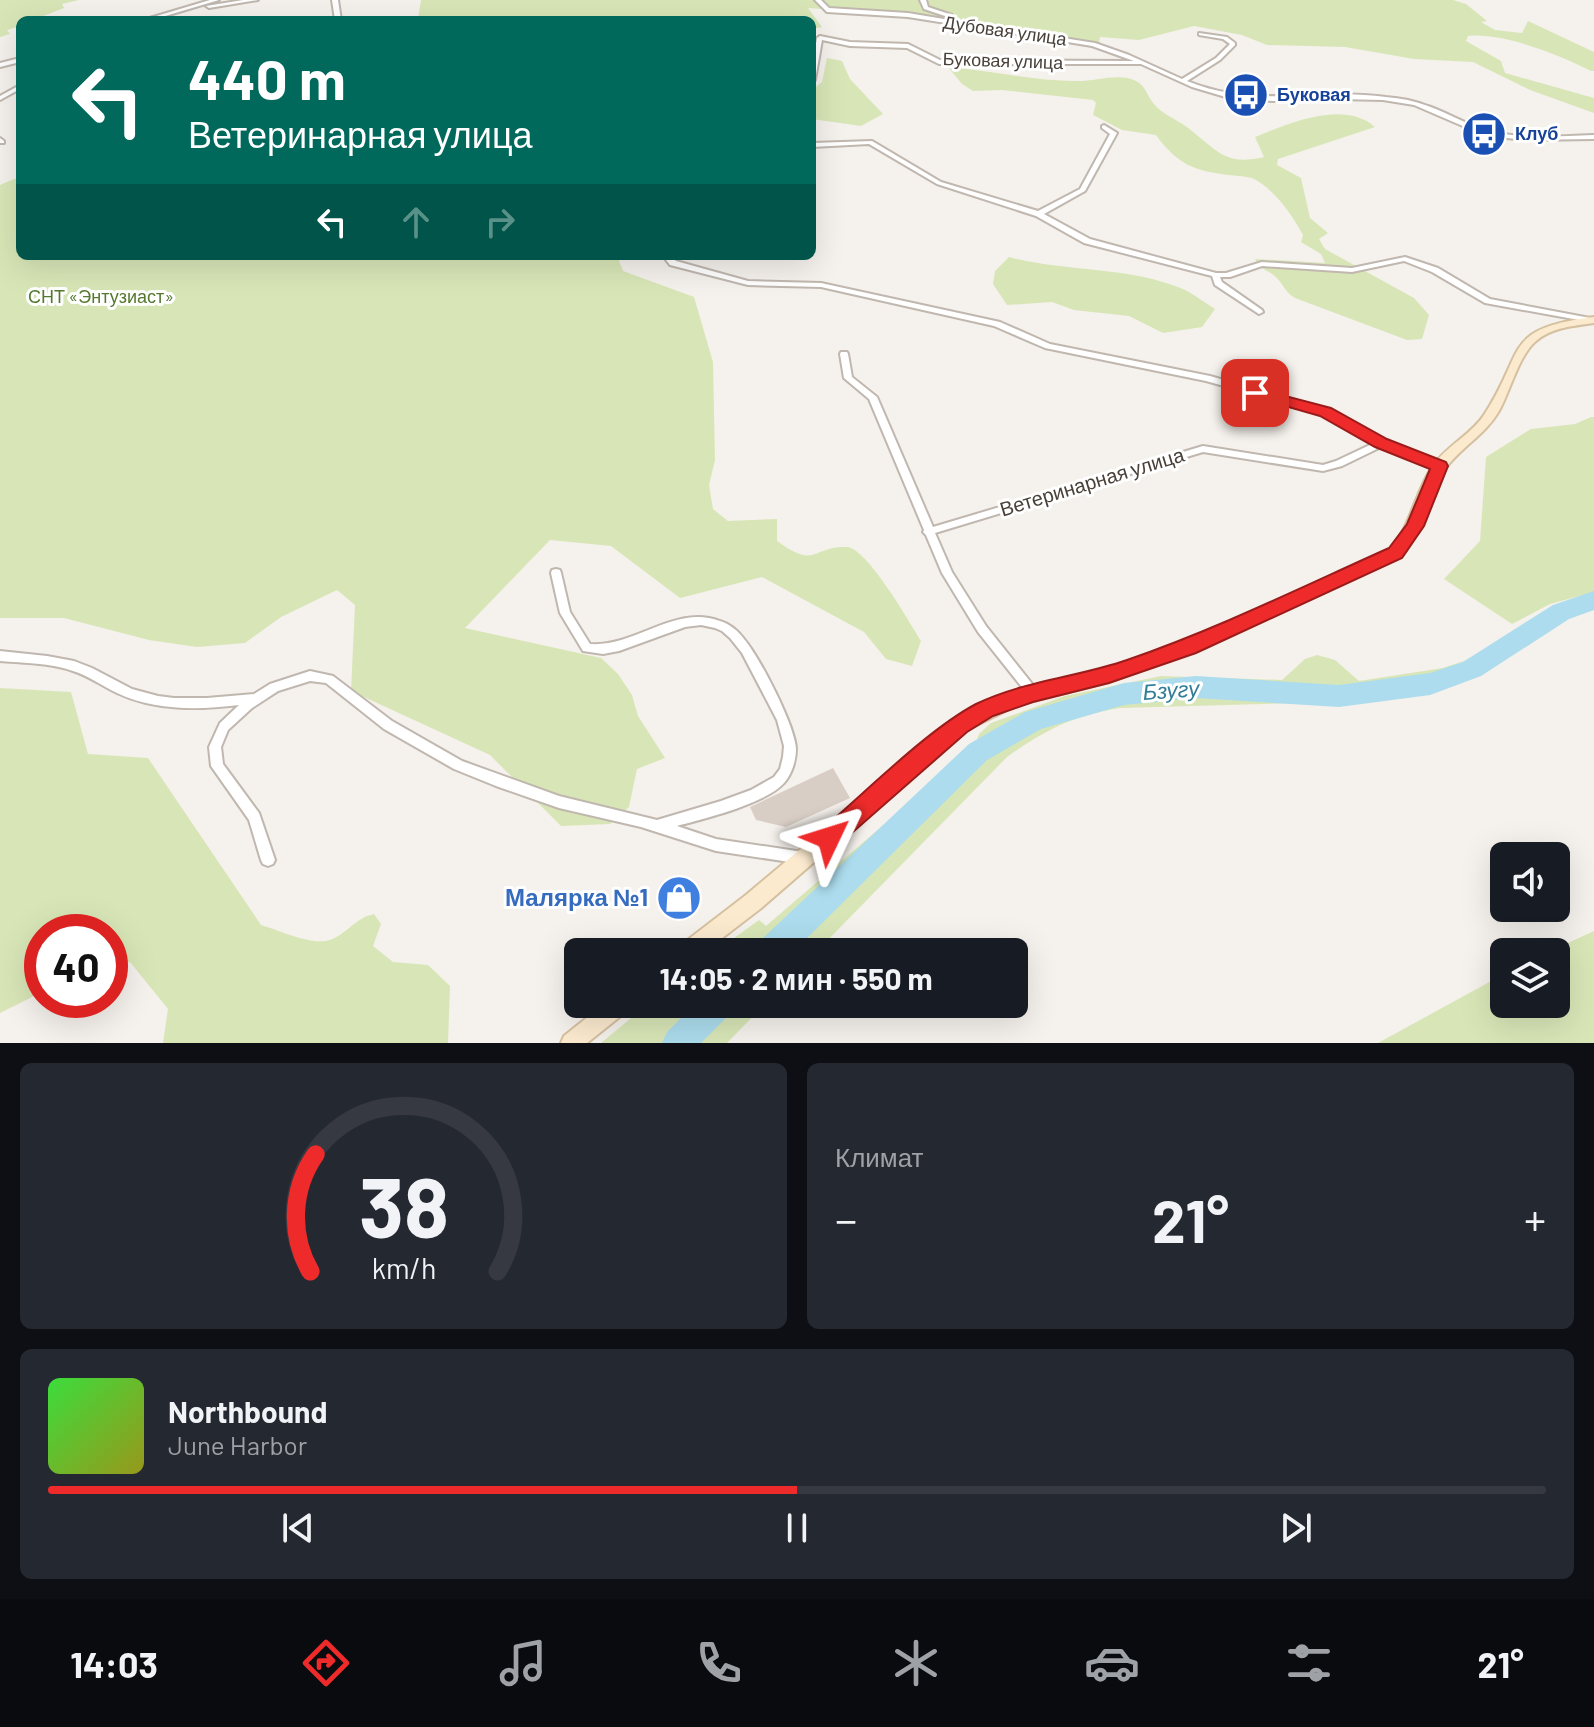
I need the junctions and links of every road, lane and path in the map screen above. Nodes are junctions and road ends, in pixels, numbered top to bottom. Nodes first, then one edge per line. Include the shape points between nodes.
1 (216, 0) edge
2 (255, 0) edge
3 (818, 0) edge
4 (923, 0) edge
5 (188, 12) dead end
6 (160, 16) edge
7 (955, 24) junction
8 (1201, 34) dead end
9 (816, 59) edge
10 (1145, 63) junction
11 (1182, 81) junction
12 (1104, 127) dead end
13 (1594, 137) edge
14 (816, 145) edge
15 (1039, 214) junction
16 (670, 260) edge
17 (1216, 275) junction
18 (1259, 312) dead end
19 (1592, 320) edge
20 (844, 354) dead end
21 (1381, 443) junction
22 (1440, 466) junction
23 (928, 532) junction
24 (556, 573) dead end
25 (0, 656) edge
26 (1033, 693) junction
27 (259, 697) junction
28 (658, 826) junction
29 (805, 859) junction
30 (268, 860) dead end
31 (706, 938) edge
32 (602, 1018) edge
33 (571, 1043) edge

1 - 6 street
2 - 5 street
3 - 7 street, Дубовая улица via 827,10
4 - 7 street, Дубовая улица via 926,8 950,16
7 - 10 street, Дубовая улица via 1093,44
8 - 11 street via 1233,44
9 - 10 street, Буковая улица via 820,38 908,46 939,62
10 - 11 street, Буковая улица
11 - 13 street, Буковая улица via 1241,97 1403,100 1497,135
12 - 15 street via 1114,133 1086,186
14 - 15 street via 870,142 939,183
15 - 17 street via 1100,246
16 - 21 street via 741,282 838,288 997,324 1063,349 1207,378 1326,412
17 - 18 street via 1218,283
17 - 19 street via 1262,264 1352,270 1405,259 1488,301
19 - 22 street via 1532,335 1486,421
20 - 23 street via 848,378 873,397
21 - 22 street
21 - 23 street, Ветеринарная улица via 1323,468 1203,449
22 - 26 street via 1407,541 1380,562 1189,647 1109,675
23 - 26 street via 982,629
24 - 28 street via 565,613 587,648 606,649 701,621 732,633 787,733 789,755 778,782
25 - 27 street via 69,664 148,698 233,702
26 - 29 street via 985,710 959,726
27 - 28 street via 293,680 329,679 388,725 458,765 559,802
27 - 30 street via 224,727 215,747 217,766 255,817
28 - 29 street via 716,845
29 - 31 street
32 - 33 street

